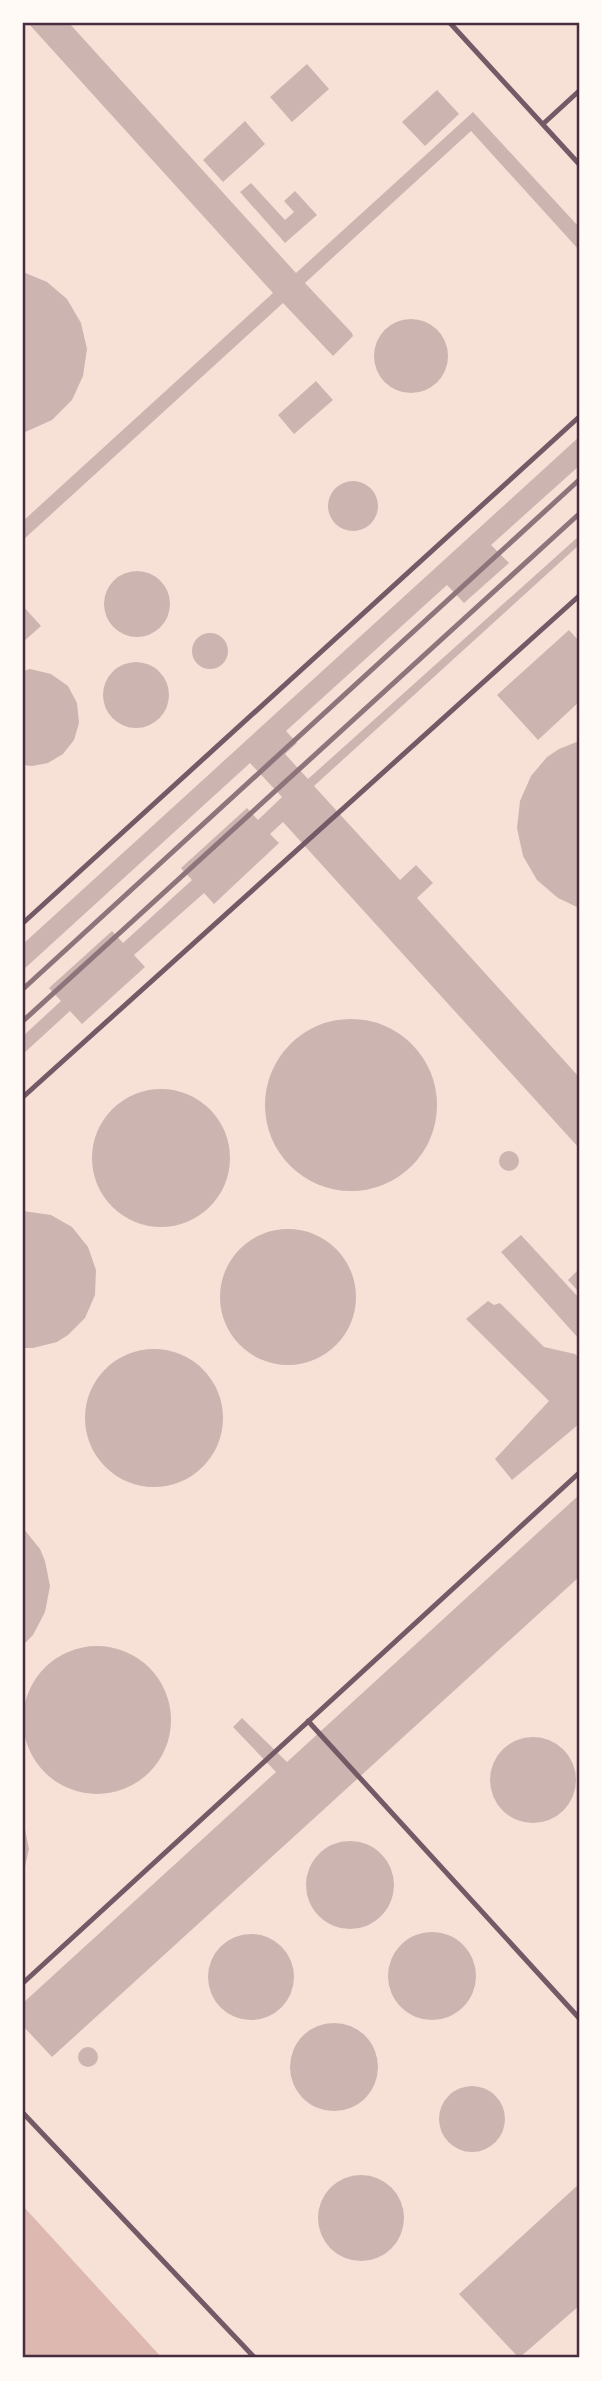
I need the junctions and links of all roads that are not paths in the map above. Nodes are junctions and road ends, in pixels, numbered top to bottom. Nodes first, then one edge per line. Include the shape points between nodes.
1 (450, 23) edge
2 (579, 91) edge
3 (543, 124) junction
4 (579, 164) edge
5 (579, 417) edge
6 (579, 596) edge
7 (23, 923) edge
8 (23, 1097) edge
9 (579, 1473) edge
10 (308, 1721) junction
11 (23, 1983) edge
12 (579, 2018) edge
13 (23, 2113) edge
14 (255, 2358) edge

1 - 3 lane
2 - 3 lane
3 - 4 lane
5 - 7 lane
6 - 8 lane
9 - 10 lane
10 - 11 lane
10 - 12 lane
13 - 14 lane

